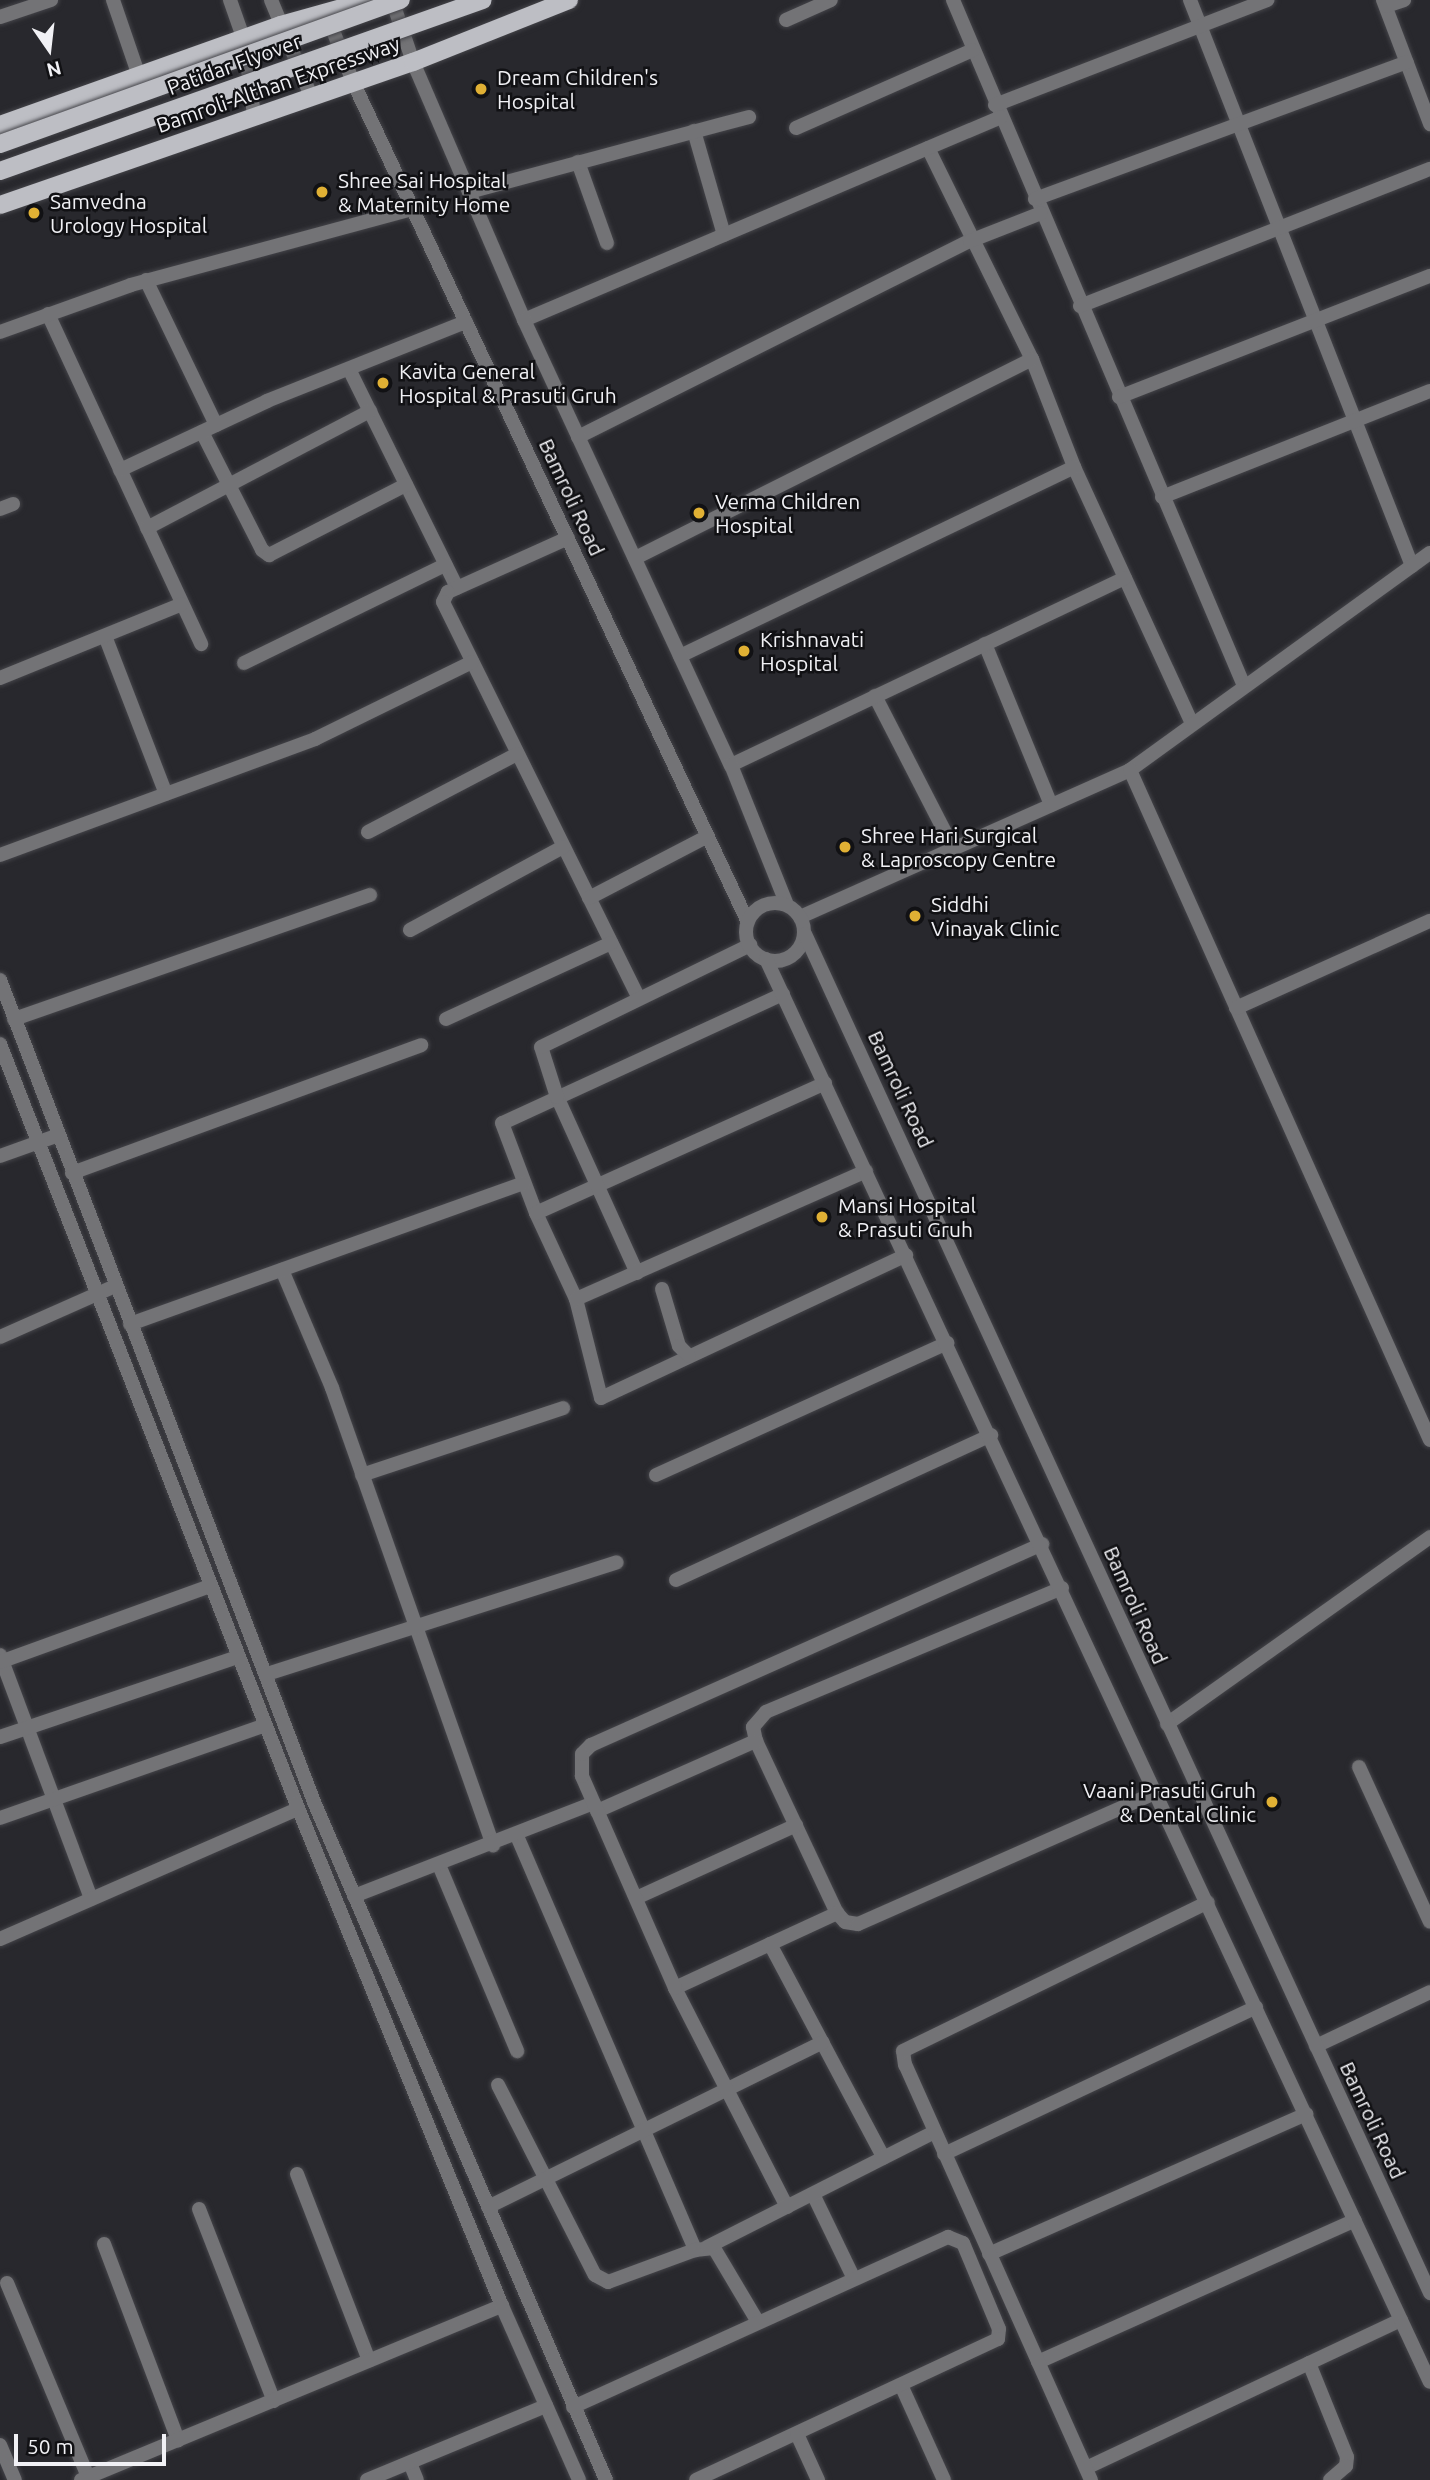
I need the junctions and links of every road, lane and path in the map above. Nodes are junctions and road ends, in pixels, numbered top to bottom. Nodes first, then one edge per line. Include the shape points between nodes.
1 (51, 0) edge
2 (113, 0) edge
3 (230, 0) edge
4 (271, 0) edge
5 (370, 0) edge
6 (392, 0) edge
7 (401, 0) edge
8 (483, 0) edge
9 (569, 0) edge
10 (831, 0) edge
11 (1189, 0) edge
12 (1267, 0) edge
13 (1404, 0) edge
14 (959, 2) edge
15 (1385, 3) edge
16 (326, 13) junction
17 (0, 17) edge
18 (786, 20) dead end
19 (282, 25) junction
20 (1200, 26) junction
21 (244, 40) junction
22 (973, 50) junction
23 (413, 61) junction
24 (1407, 62) junction
25 (139, 76) junction
26 (353, 82) junction
27 (1423, 88) edge
28 (311, 96) junction
29 (998, 111) junction
30 (254, 115) junction
31 (749, 117) dead end
32 (1239, 124) junction
33 (1430, 124) edge
34 (0, 125) edge
35 (796, 128) dead end
36 (694, 131) junction
37 (0, 144) edge
38 (928, 148) junction
39 (578, 162) junction
40 (1430, 169) edge
41 (0, 171) edge
42 (469, 192) junction
43 (1035, 199) junction
44 (0, 205) edge
45 (413, 209) junction
46 (1041, 213) junction
47 (1280, 228) junction
48 (723, 235) junction
49 (970, 241) junction
50 (607, 243) dead end
51 (1430, 276) edge
52 (146, 281) junction
53 (1080, 306) junction
54 (48, 314) junction
55 (524, 320) junction
56 (1314, 321) junction
57 (466, 322) junction
58 (0, 332) edge
59 (1032, 359) junction
60 (349, 369) junction
61 (1430, 391) edge
62 (1119, 397) junction
63 (370, 411) junction
64 (1355, 421) junction
65 (216, 425) junction
66 (202, 432) junction
67 (578, 437) junction
68 (1074, 467) junction
69 (120, 470) junction
70 (228, 485) junction
71 (406, 485) junction
72 (1162, 497) junction
73 (147, 528) junction
74 (568, 538) junction
75 (1430, 553) edge
76 (635, 558) junction
77 (445, 565) junction
78 (1412, 566) junction
79 (1125, 578) junction
80 (457, 588) junction
81 (182, 604) junction
82 (105, 636) junction
83 (201, 644) dead end
84 (985, 644) junction
85 (680, 656) junction
86 (472, 662) junction
87 (244, 663) dead end
88 (0, 678) edge
89 (1244, 686) junction
90 (875, 696) junction
91 (1192, 724) junction
92 (517, 754) junction
93 (731, 765) junction
94 (1130, 770) junction
95 (166, 794) junction
96 (1051, 804) junction
97 (368, 832) dead end
98 (708, 836) junction
99 (563, 847) junction
100 (953, 848) junction
101 (0, 855) edge
102 (370, 895) dead end
103 (589, 898) junction
104 (787, 905) junction
105 (800, 917) junction
106 (1430, 921) edge
107 (748, 922) junction
108 (410, 930) dead end
109 (805, 934) junction
110 (611, 943) junction
111 (750, 945) junction
112 (766, 959) junction
113 (0, 980) edge
114 (783, 994) junction
115 (639, 998) junction
116 (1236, 1008) junction
117 (14, 1019) junction
118 (446, 1019) dead end
119 (0, 1044) edge
120 (421, 1045) dead end
121 (825, 1083) junction
122 (557, 1097) junction
123 (56, 1136) junction
124 (37, 1143) junction
125 (0, 1156) edge
126 (866, 1171) junction
127 (72, 1173) junction
128 (524, 1183) junction
129 (598, 1185) junction
130 (536, 1213) junction
131 (906, 1255) junction
132 (282, 1270) junction
133 (637, 1273) junction
134 (115, 1286) junction
135 (662, 1289) dead end
136 (95, 1295) junction
137 (576, 1299) junction
138 (130, 1324) junction
139 (0, 1337) edge
140 (947, 1343) junction
141 (689, 1356) junction
142 (564, 1408) dead end
143 (991, 1435) junction
144 (1430, 1440) edge
145 (362, 1475) junction
146 (656, 1475) dead end
147 (1430, 1537) edge
148 (1042, 1544) junction
149 (617, 1562) dead end
150 (676, 1580) dead end
151 (210, 1586) junction
152 (1062, 1587) junction
153 (415, 1624) junction
154 (238, 1657) junction
155 (1, 1660) edge
156 (267, 1674) junction
157 (1167, 1724) junction
158 (265, 1725) junction
159 (27, 1727) junction
160 (0, 1737) edge
161 (757, 1741) junction
162 (1359, 1767) dead end
163 (1157, 1792) junction
164 (53, 1798) junction
165 (596, 1807) junction
166 (298, 1809) junction
167 (0, 1818) edge
168 (796, 1825) junction
169 (517, 1836) junction
170 (493, 1846) junction
171 (439, 1865) junction
172 (354, 1896) junction
173 (636, 1898) junction
174 (91, 1899) junction
175 (1208, 1902) junction
176 (837, 1913) junction
177 (1430, 1922) edge
178 (0, 1939) edge
179 (771, 1944) junction
180 (675, 1988) junction
181 (1430, 1992) edge
182 (1256, 2007) junction
183 (823, 2042) junction
184 (1316, 2046) junction
185 (517, 2051) dead end
186 (498, 2085) dead end
187 (727, 2090) junction
188 (1306, 2114) junction
189 (644, 2132) junction
190 (935, 2132) junction
191 (944, 2154) junction
192 (884, 2158) junction
193 (298, 2174) dead end
194 (546, 2179) junction
195 (813, 2194) junction
196 (488, 2207) junction
197 (787, 2207) junction
198 (199, 2209) dead end
199 (1355, 2220) junction
200 (104, 2244) dead end
201 (701, 2249) junction
202 (989, 2254) junction
203 (1424, 2267) edge
204 (853, 2279) junction
205 (7, 2283) dead end
206 (1430, 2293) edge
207 (502, 2306) junction
208 (1401, 2320) junction
209 (758, 2322) junction
210 (369, 2361) junction
211 (1038, 2362) junction
212 (1309, 2363) junction
213 (1430, 2382) edge
214 (901, 2385) junction
215 (274, 2401) junction
216 (547, 2406) junction
217 (573, 2407) junction
218 (797, 2434) junction
219 (178, 2440) junction
220 (0, 2445) edge
221 (410, 2463) junction
222 (1089, 2474) edge
223 (85, 2479) edge
224 (15, 2480) edge
225 (367, 2480) edge
226 (417, 2480) edge
227 (579, 2480) edge
228 (606, 2480) edge
229 (696, 2480) edge
230 (818, 2480) edge
231 (944, 2480) edge
232 (1330, 2480) edge

1 - 17 street
2 - 25 street
3 - 21 street
4 - 19 street
5 - 16 main road
6 - 23 street, Bamroli Road
7 - 37 main road, Patidar Flyover, bridge
8 - 41 main road, Patidar Flyover, bridge
9 - 23 main road, Bamroli-Althan Expressway
10 - 18 street
11 - 20 street
12 - 20 street
13 - 15 street
14 - 22 street
15 - 24 street
16 - 19 main road
16 - 26 street, Bamroli Road
19 - 21 main road
19 - 28 street
20 - 29 street
20 - 32 street
21 - 25 main road
21 - 30 street
22 - 29 street
22 - 35 street
23 - 26 main road, Bamroli-Althan Expressway
23 - 42 street, Bamroli Road
24 - 27 street
24 - 32 street
25 - 34 main road
26 - 28 main road, Bamroli-Althan Expressway
26 - 45 street, Bamroli Road
27 - 33 street
28 - 30 main road, Bamroli-Althan Expressway
29 - 38 street
29 - 43 street
30 - 44 main road, Bamroli-Althan Expressway
31 - 36 street
32 - 43 street
32 - 47 street
36 - 39 street
36 - 48 street
38 - 48 street
38 - 49 street
39 - 42 street
39 - 50 street
40 - 47 street
42 - 55 street, Bamroli Road
43 - 46 street
45 - 52 street
45 - 57 street, Bamroli Road
46 - 49 street
46 - 53 street
47 - 53 street
47 - 56 street
48 - 55 street
49 - 59 street
49 - 67 street
51 - 56 street
52 - 54 street
52 - 65 street
53 - 62 street
54 - 58 street
54 - 69 street
55 - 67 street, Bamroli Road
56 - 62 street
56 - 64 street
57 - 60 street
57 - 74 street, Bamroli Road
59 - 68 street
59 - 76 street
60 - 63 street
60 - 65 street
61 - 64 street
62 - 72 street
63 - 70 street
63 - 71 street
64 - 72 street
64 - 78 street
65 - 66 street
66 - 69 street
66 - 70 street
67 - 76 street, Bamroli Road
68 - 79 street
68 - 85 street
69 - 73 street
70 - 71 street via 262,550 269,555
70 - 73 street
71 - 77 street
72 - 89 street
73 - 81 street
74 - 80 street
74 - 98 street, Bamroli Road
75 - 78 street
76 - 85 street, Bamroli Road
77 - 80 street
77 - 87 street
78 - 89 street
79 - 84 street
79 - 91 street
80 - 86 street via 443,601
81 - 82 street
81 - 83 street
82 - 88 street
82 - 95 street
84 - 90 street
84 - 96 street
85 - 93 street, Bamroli Road
86 - 92 street
86 - 95 street via 315,739
89 - 91 street
90 - 93 street
90 - 100 street
91 - 94 street
92 - 97 street
92 - 99 street
93 - 104 street, Bamroli Road
94 - 96 street
94 - 116 street
95 - 101 street
96 - 100 street
98 - 103 street
98 - 107 street, Bamroli Road
99 - 103 street
99 - 108 street
100 - 105 street
102 - 117 street
103 - 110 street
104 - 105 street
104 - 107 street via 760,907
105 - 109 street
106 - 116 street
107 - 111 street
109 - 112 street via 790,957
109 - 157 street, Bamroli Road
110 - 115 street
110 - 118 street
111 - 112 street
111 - 115 street
112 - 114 street
113 - 117 street
114 - 121 street
114 - 122 street
115 - 122 street via 541,1046
116 - 144 street
117 - 123 street
119 - 124 street
120 - 127 street
121 - 126 street
121 - 129 street
122 - 128 street via 502,1123
122 - 129 street
123 - 124 street
123 - 127 street
124 - 125 street
124 - 136 street
126 - 131 street
126 - 133 street
127 - 134 street
128 - 130 street
128 - 132 street
129 - 130 street
129 - 133 street
130 - 137 street
131 - 140 street
131 - 141 street
132 - 138 street
132 - 145 street via 332,1388
133 - 137 street
134 - 136 street
134 - 138 street
135 - 141 street via 679,1346
136 - 139 street
136 - 151 street
137 - 141 street via 601,1398
138 - 156 street
140 - 143 street
140 - 146 street
142 - 145 street
143 - 148 street
143 - 150 street
145 - 153 street
147 - 157 street
148 - 152 street
148 - 165 street via 591,1745 579,1765
149 - 153 street
151 - 154 street
151 - 155 street
152 - 161 street via 766,1712 753,1727
152 - 163 street
153 - 156 street
153 - 170 street
154 - 158 street
154 - 159 street
155 - 159 street
156 - 172 street
157 - 184 street, Bamroli Road
158 - 164 street
158 - 166 street
159 - 160 street
159 - 164 street
161 - 165 street
161 - 168 street
162 - 177 street
163 - 175 street
163 - 176 street via 872,1921 845,1922
164 - 167 street
164 - 174 street
165 - 169 street
165 - 173 street
166 - 174 street
166 - 207 street
168 - 173 street
168 - 176 street
169 - 170 street
169 - 189 street
170 - 171 street
171 - 172 street
171 - 185 street
172 - 196 street
173 - 180 street
174 - 178 street
175 - 182 street
175 - 190 street via 909,2046 902,2058
176 - 179 street
179 - 180 street
179 - 183 street
180 - 187 street
181 - 184 street
182 - 188 street
182 - 191 street
183 - 187 street
183 - 192 street
184 - 203 street, Bamroli Road
186 - 194 street
187 - 189 street
187 - 197 street
188 - 199 street
188 - 202 street
189 - 194 street
189 - 201 street
190 - 191 street
190 - 192 street
191 - 202 street
192 - 195 street
193 - 210 street
194 - 196 street
194 - 201 street via 601,2281
195 - 197 street
195 - 204 street
196 - 217 street
197 - 201 street
198 - 215 street
199 - 208 street
199 - 211 street
200 - 219 street
201 - 209 street via 722,2255
202 - 211 street
203 - 206 street, Bamroli Road
204 - 209 street
204 - 214 street via 948,2236 963,2243 1000,2334 993,2342
205 - 223 street
207 - 210 street
207 - 216 street
208 - 212 street
208 - 213 street
209 - 217 street
210 - 215 street
211 - 222 street
212 - 222 street
212 - 232 street via 1347,2457 1346,2466
214 - 218 street
214 - 231 street
215 - 219 street
216 - 221 street
216 - 227 street
217 - 228 street
218 - 229 street
218 - 230 street
219 - 223 street
220 - 224 street
221 - 225 street
221 - 226 street

